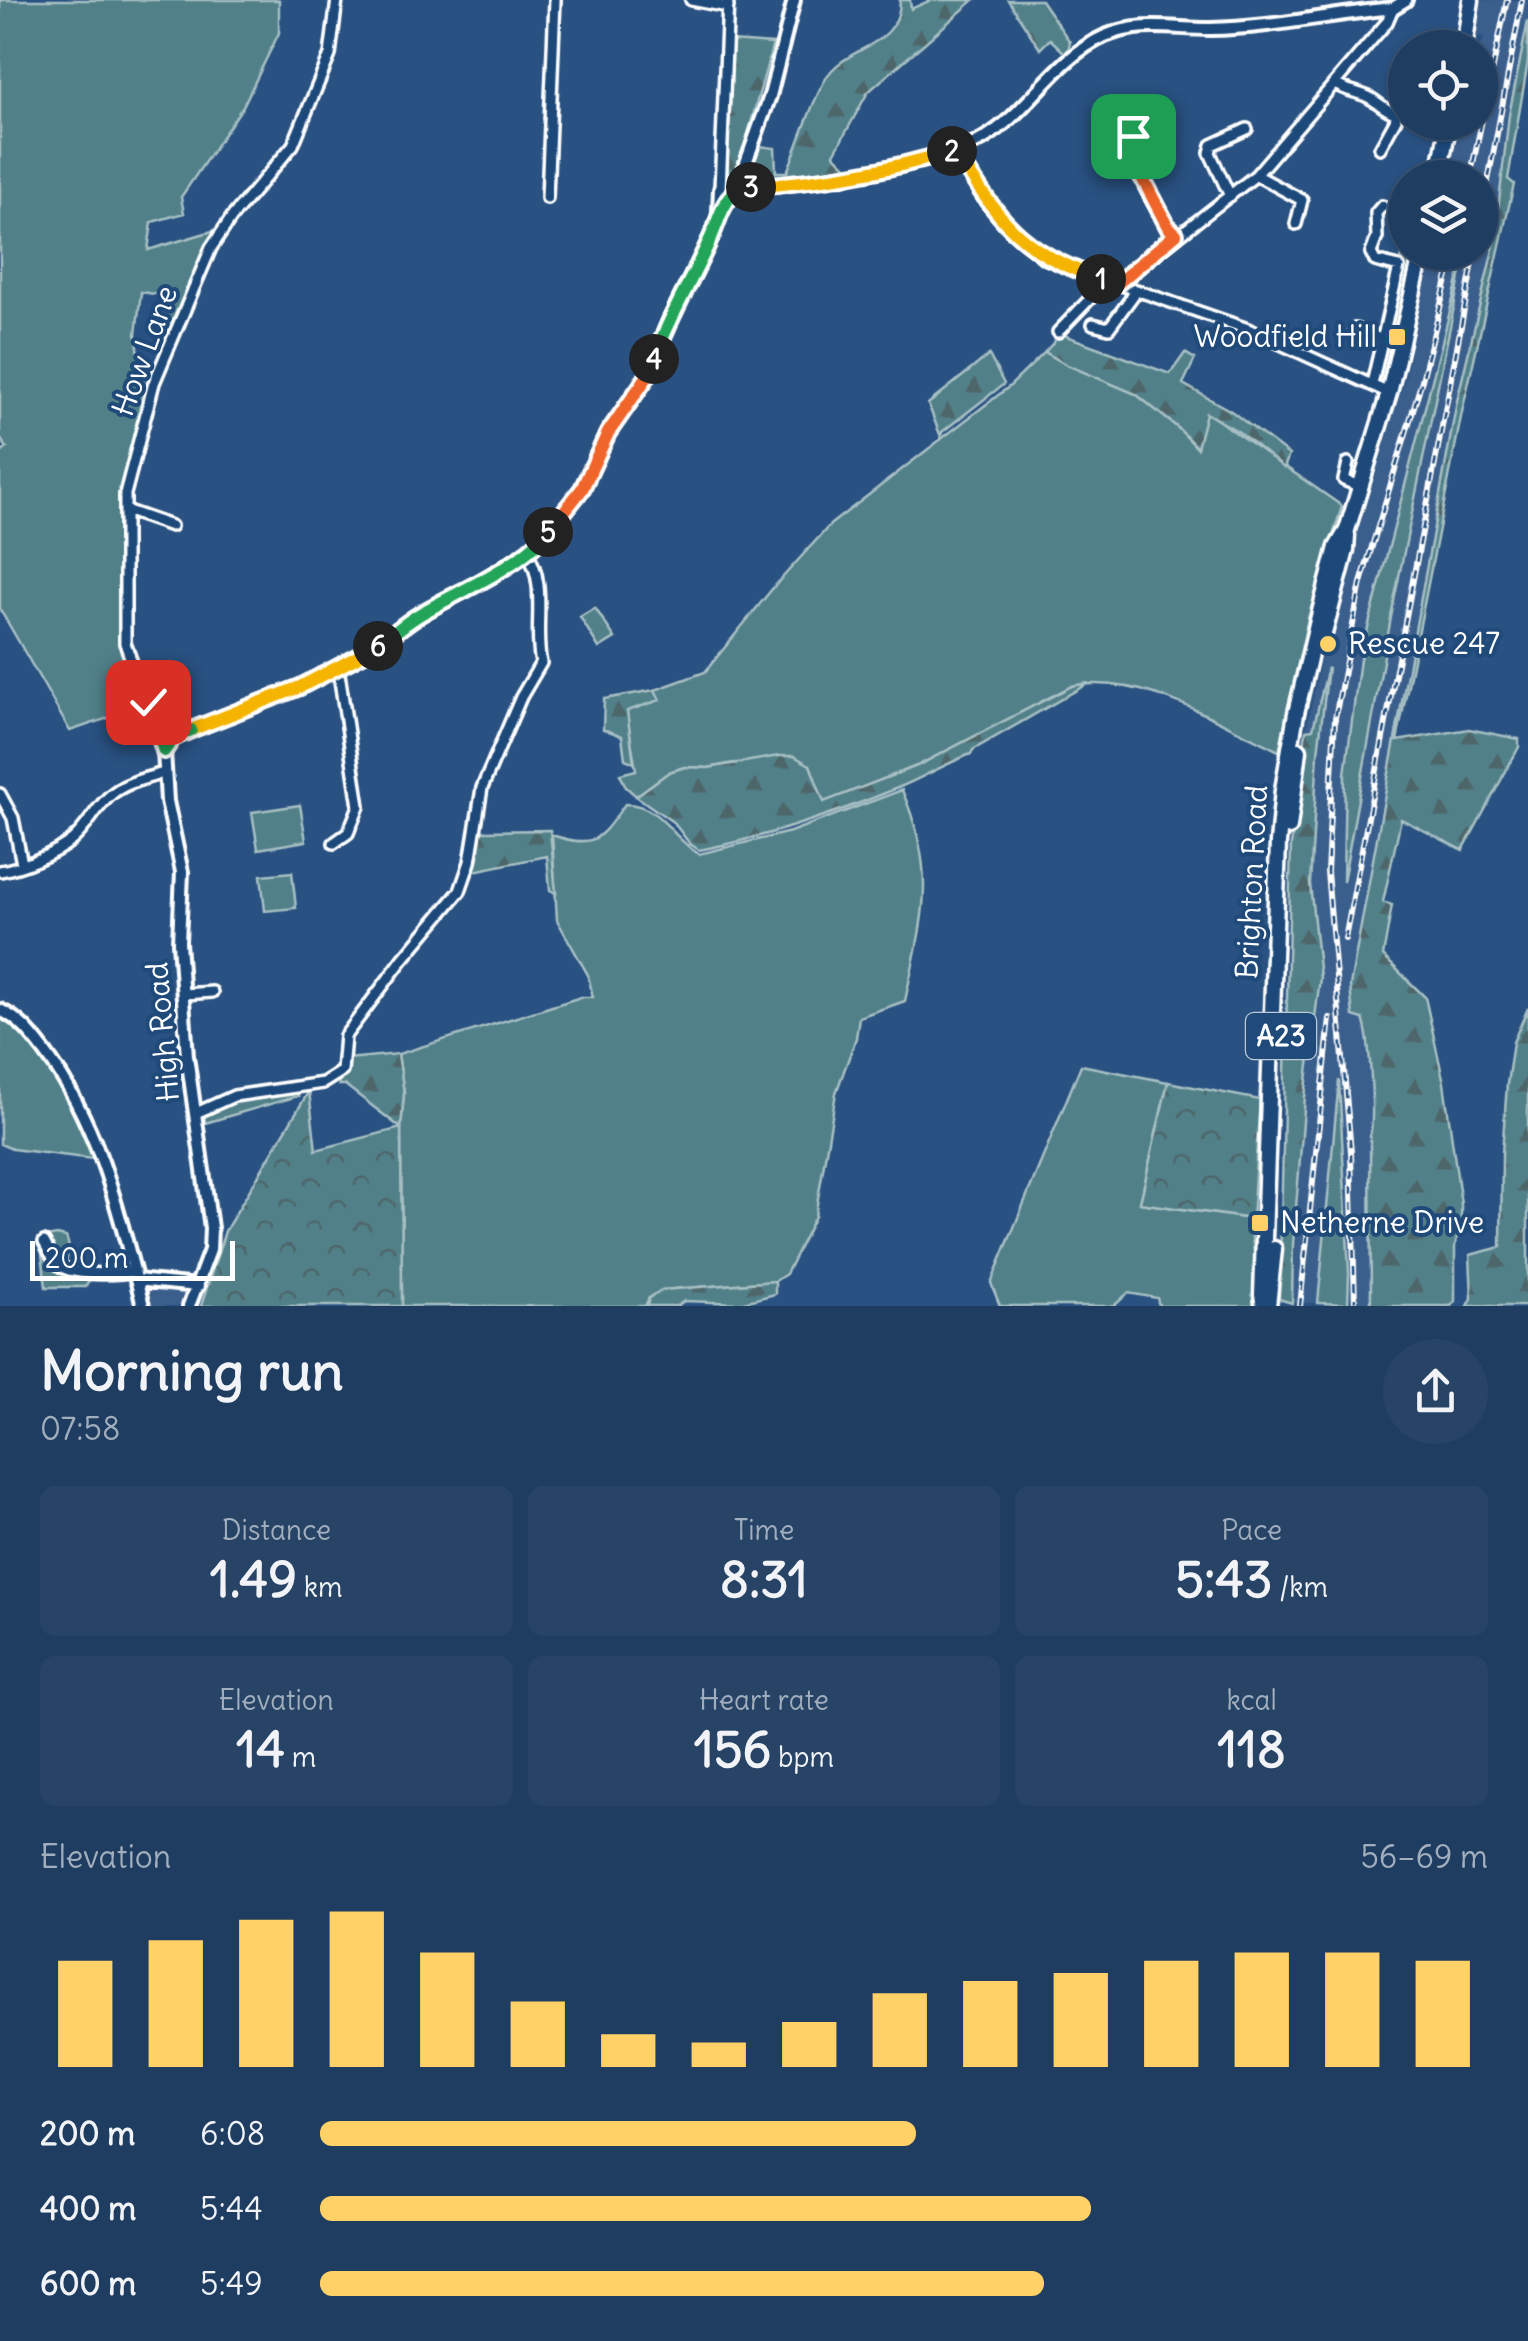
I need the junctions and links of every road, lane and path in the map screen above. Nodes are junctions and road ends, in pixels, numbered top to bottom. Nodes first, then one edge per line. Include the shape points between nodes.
1 (337, 0) edge
2 (555, 0) edge
3 (692, 0) edge
4 (794, 0) edge
5 (1406, 0) edge
6 (1471, 0) edge
7 (728, 4) edge
8 (1392, 8) junction
9 (1467, 30) edge
10 (1335, 84) junction
11 (1140, 126) dead end
12 (1247, 129) dead end
13 (1380, 148) dead end
14 (955, 150) junction
15 (1256, 175) junction
16 (737, 188) junction
17 (720, 189) joint
18 (1230, 196) junction
19 (547, 198) dead end
20 (1382, 206) dead end
21 (718, 212) junction
22 (1296, 224) dead end
23 (1176, 234) junction
24 (1418, 270) edge
25 (1106, 280) junction
26 (1118, 283) junction
27 (1137, 290) junction
28 (1093, 324) dead end
29 (1354, 329) dead end
30 (1058, 332) dead end
31 (1383, 340) junction
32 (1372, 384) junction
33 (1390, 393) junction
34 (1348, 463) dead end
35 (1361, 487) junction
36 (125, 510) junction
37 (171, 526) dead end
38 (527, 553) junction
39 (338, 667) junction
40 (164, 751) junction
41 (164, 773) junction
42 (0, 794) edge
43 (334, 843) dead end
44 (22, 864) junction
45 (0, 871) edge
46 (212, 992) dead end
47 (184, 994) junction
48 (0, 1010) edge
49 (196, 1113) junction
50 (44, 1242) dead end
51 (135, 1275) junction
52 (198, 1286) junction
53 (143, 1306) edge
54 (190, 1306) edge
55 (1266, 1306) edge

1 - 36 street, How Lane via 330,55 293,145 211,248 173,337 154,383
2 - 19 street
3 - 7 street
4 - 16 street
5 - 8 street
6 - 9 highway
7 - 17 street
8 - 10 street
8 - 14 street via 1210,29 1129,28 1068,60 1012,118
10 - 13 street via 1395,114
10 - 15 street
11 - 23 street via 1133,136 1134,162
12 - 18 street via 1210,141
14 - 16 street via 886,170
14 - 25 street via 986,202 1044,258
15 - 18 street
15 - 22 street via 1302,200
16 - 21 street
17 - 21 street
18 - 23 street
20 - 31 street via 1371,264 1399,267
21 - 38 street via 647,377 608,433 576,498
23 - 26 street
24 - 33 highway, Brighton Road / A23
25 - 26 street
25 - 30 street
26 - 27 street
27 - 28 street via 1109,328
27 - 32 street via 1248,329
29 - 31 street
31 - 32 street
32 - 33 street
33 - 35 highway, Brighton Road / A23
34 - 35 street via 1344,480
35 - 55 highway, Brighton Road / A23 via 1304,714 1287,844 1272,1285
36 - 37 street
36 - 40 street, How Lane via 125,643
38 - 39 street
38 - 49 street via 536,581 540,663 482,788 460,892 345,1036 339,1074 312,1085 234,1096
39 - 40 street via 178,735
39 - 43 street via 359,806 348,833
40 - 41 street, High Road
41 - 44 street via 114,792 72,840
41 - 47 street, High Road via 182,872
42 - 44 street via 13,818
44 - 45 street
46 - 47 street
47 - 49 street, High Road
48 - 51 street via 31,1034 86,1119
49 - 52 street, High Road via 211,1239
50 - 51 street via 70,1271
51 - 52 street
51 - 53 street
52 - 54 street, High Road

